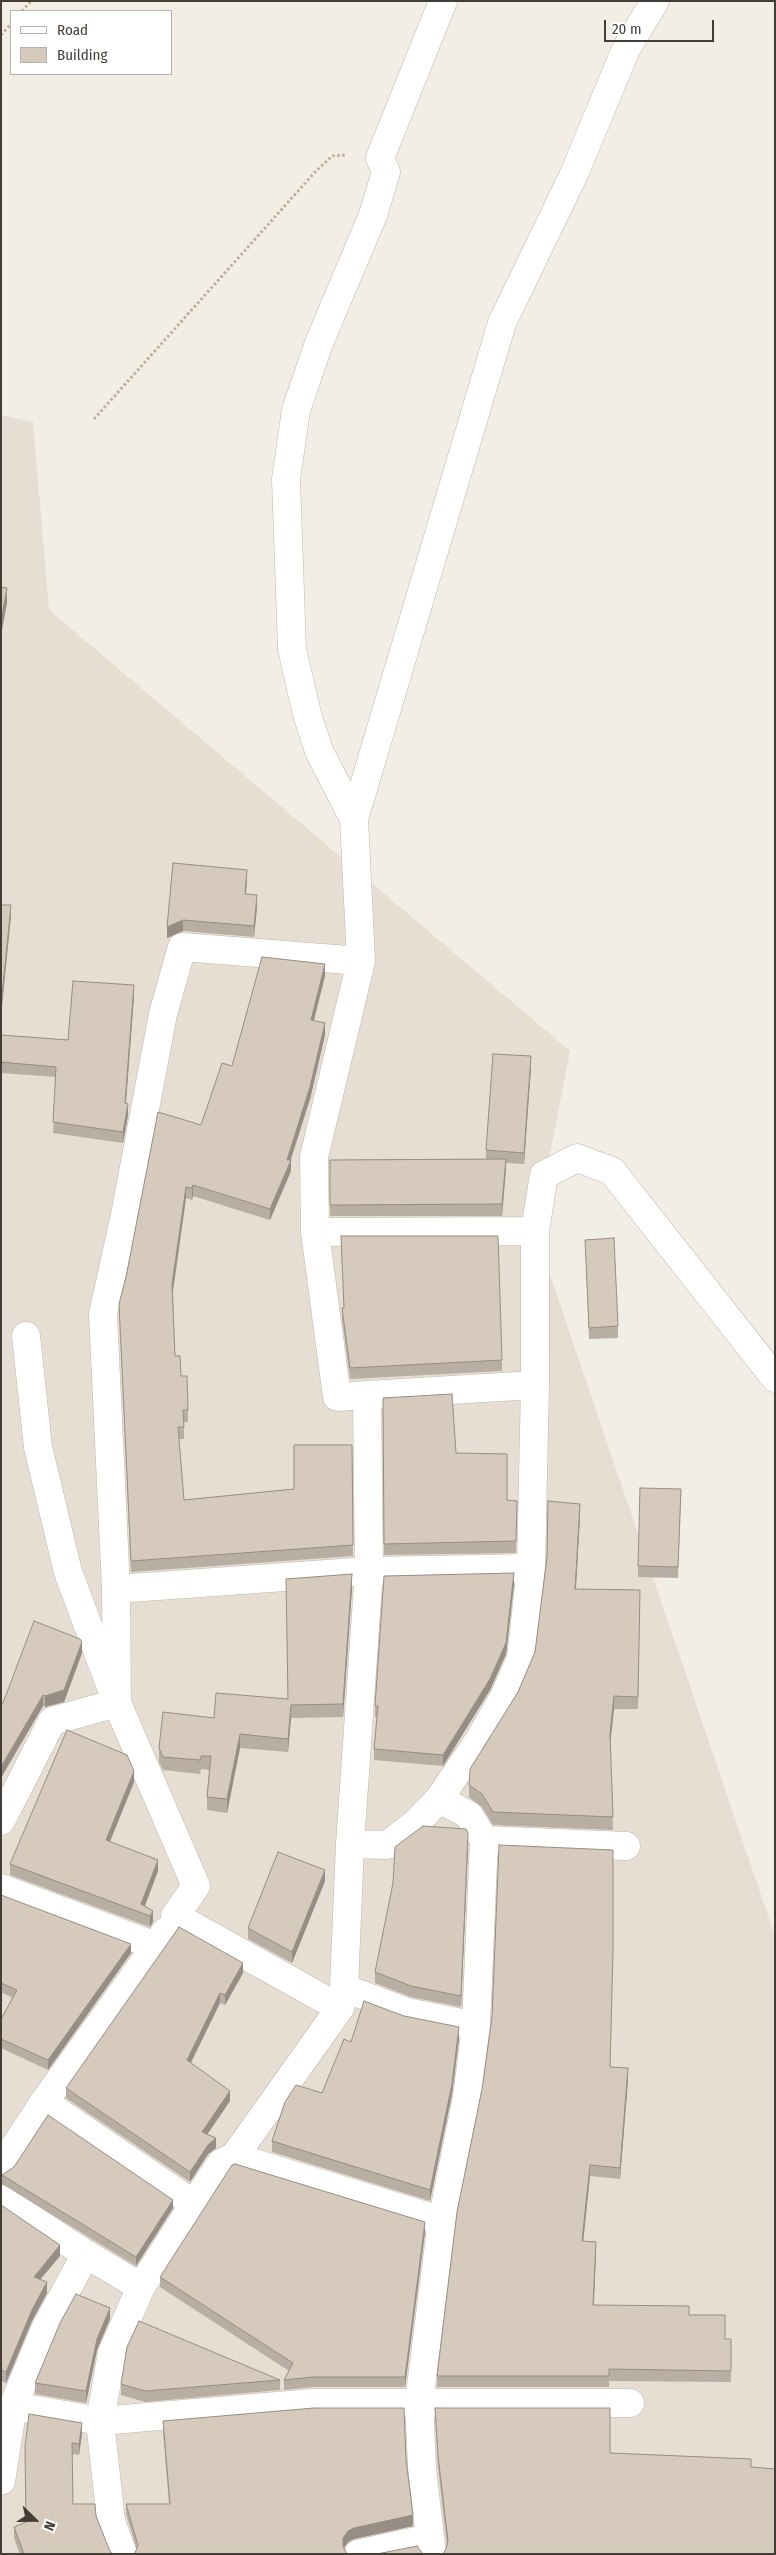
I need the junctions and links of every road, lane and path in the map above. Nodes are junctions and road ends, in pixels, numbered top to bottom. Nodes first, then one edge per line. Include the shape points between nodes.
1 (443, 1) edge
2 (655, 1) edge
3 (10, 25) edge
4 (1, 35) edge
5 (380, 158) junction
6 (94, 419) dead end
7 (354, 819) junction
8 (361, 961) junction
9 (536, 1231) junction
10 (315, 1232) junction
11 (26, 1336) dead end
12 (775, 1378) edge
13 (535, 1385) junction
14 (367, 1395) junction
15 (530, 1568) junction
16 (368, 1571) junction
17 (116, 1589) junction
18 (117, 1703) junction
19 (439, 1799) junction
20 (1, 1820) edge
21 (484, 1840) junction
22 (350, 1844) junction
23 (626, 1846) dead end
24 (1, 1888) edge
25 (175, 1916) junction
26 (156, 1946) junction
27 (342, 1998) junction
28 (476, 2026) junction
29 (44, 2102) junction
30 (234, 2157) junction
31 (1, 2167) edge
32 (1, 2199) edge
33 (194, 2204) junction
34 (442, 2221) junction
35 (86, 2254) junction
36 (141, 2287) junction
37 (419, 2402) junction
38 (630, 2403) dead end
39 (13, 2406) junction
40 (100, 2421) junction
41 (1, 2481) edge
42 (431, 2546) edge
43 (123, 2554) edge
44 (358, 2554) edge

1 - 5 street
2 - 7 street via 626,50 574,174 502,323
3 - 4 path
5 - 6 path via 332,156
5 - 7 street via 386,172 373,215 319,343 296,410 286,479 292,649 319,751
7 - 8 street
8 - 10 street via 314,1158
8 - 17 street via 182,947 163,1014 126,1215 103,1314
9 - 10 street
9 - 12 street via 544,1174 578,1158 612,1171
9 - 13 street
10 - 14 street via 337,1397
11 - 18 street via 38,1447 68,1572
13 - 14 street
13 - 15 street
14 - 16 street
15 - 16 street
15 - 19 street via 521,1658 504,1697 479,1740
16 - 17 street
16 - 22 street
17 - 18 street
18 - 20 street via 52,1721
18 - 25 street via 196,1886
19 - 21 street via 469,1814
19 - 22 street via 417,1822 387,1845
21 - 23 street
21 - 28 street
22 - 27 street
24 - 26 street
25 - 26 street
25 - 27 street
26 - 29 street
27 - 28 street
27 - 30 street
28 - 34 street via 467,2097
29 - 31 street
29 - 33 street
30 - 33 street via 221,2163
30 - 34 street
32 - 35 street
33 - 36 street
34 - 37 street
35 - 36 street
35 - 39 street via 46,2327
36 - 40 street via 112,2353
37 - 38 street
37 - 40 street via 313,2403
37 - 42 street
39 - 40 street
39 - 41 street
40 - 43 street via 111,2522
42 - 44 street

